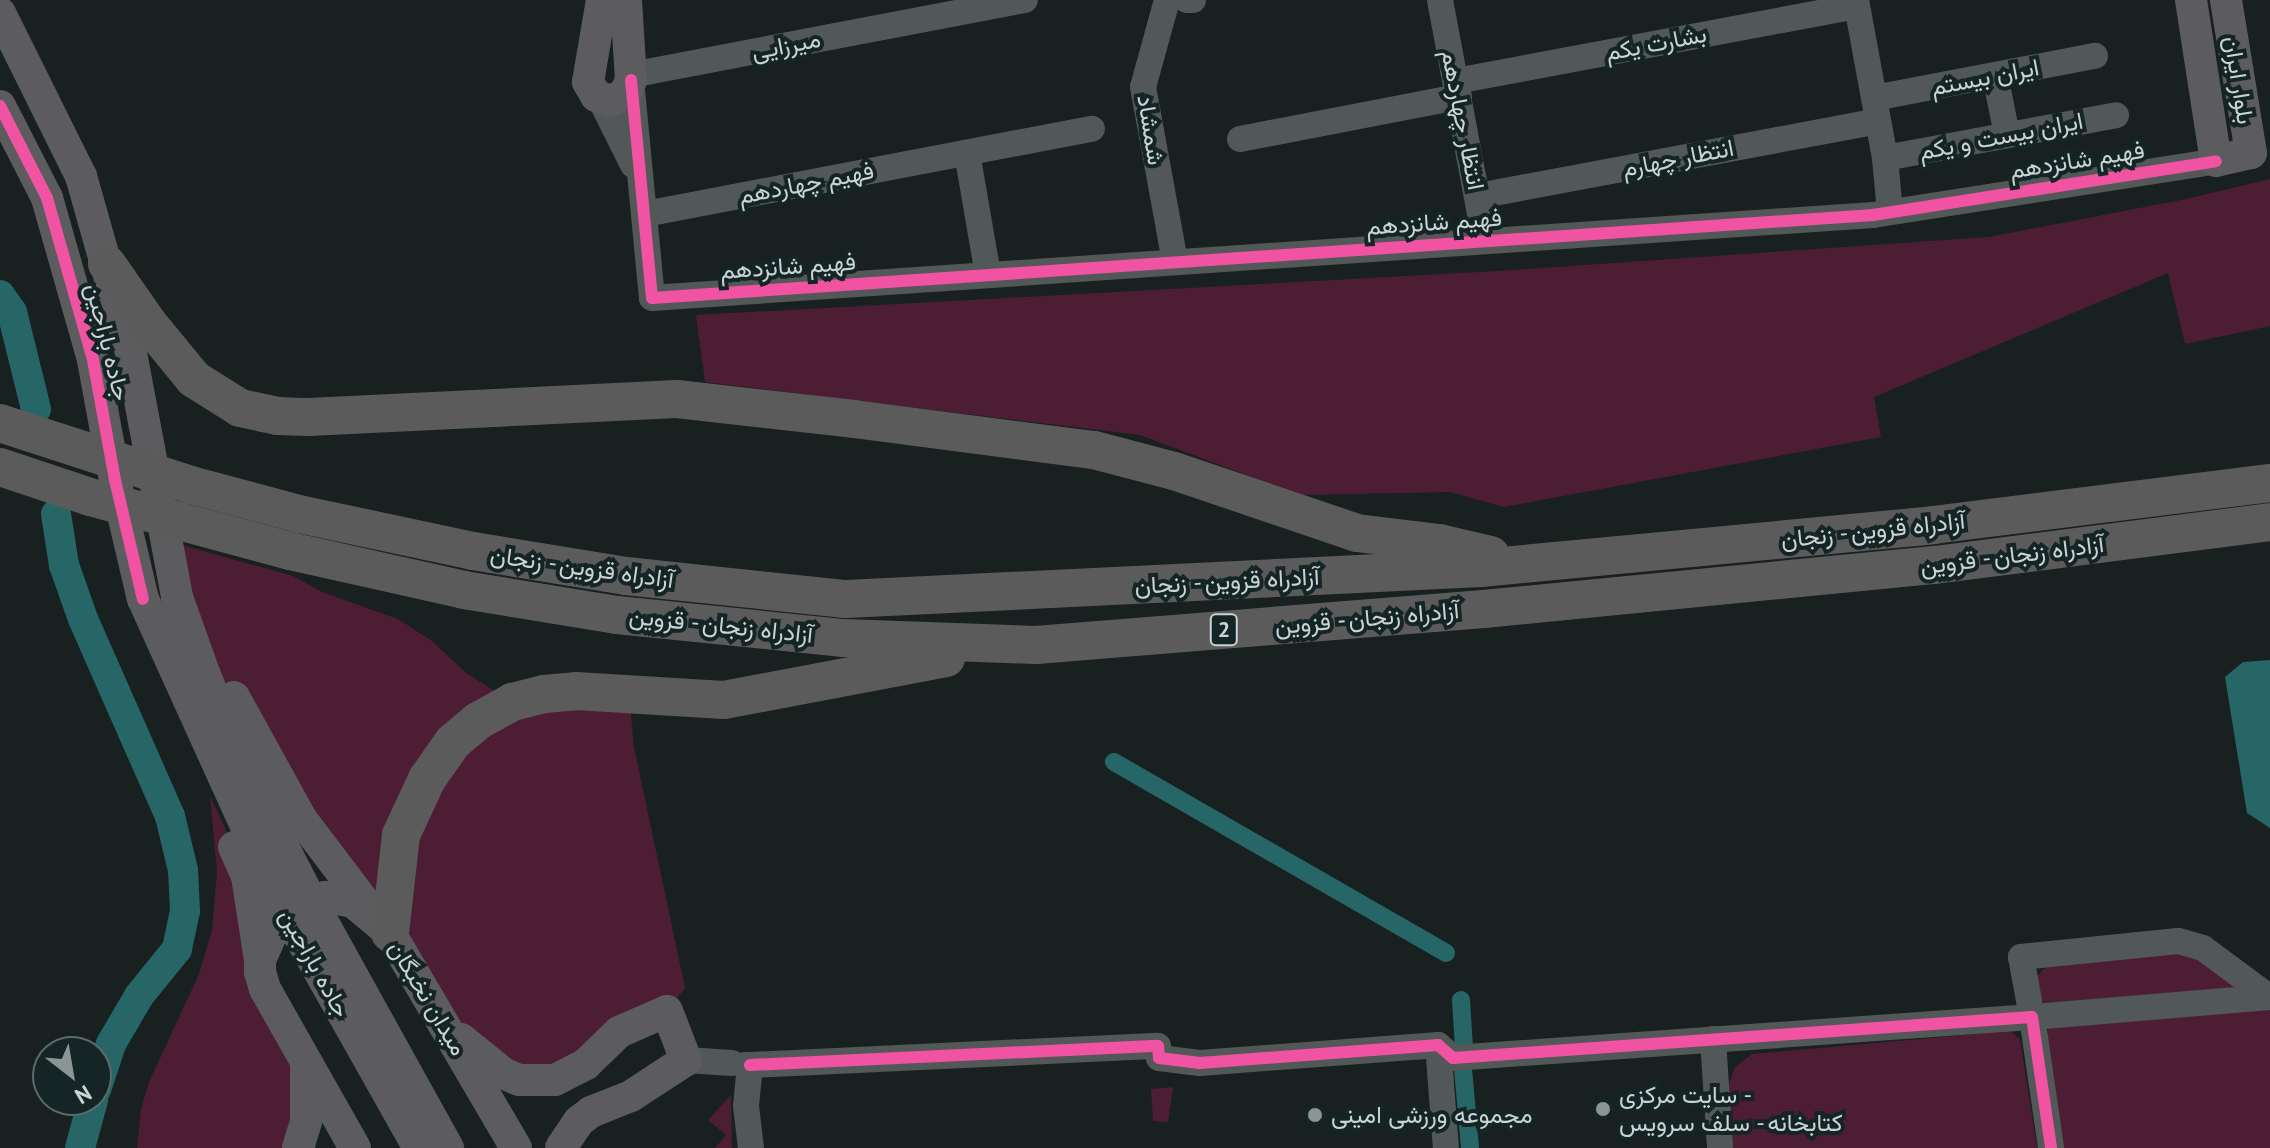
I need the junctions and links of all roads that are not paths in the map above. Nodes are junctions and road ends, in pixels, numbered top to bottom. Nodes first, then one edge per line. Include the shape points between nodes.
1 (602, 0) edge
2 (626, 0) edge
3 (1025, 0) edge
4 (1167, 0) edge
5 (1187, 0) edge
6 (1193, 0) edge
7 (1440, 0) edge
8 (2191, 0) edge
9 (2226, 0) edge
10 (1857, 3) edge
11 (940, 8) edge
12 (0, 13) edge
13 (2095, 56) dead end
14 (1995, 75) junction
15 (631, 77) junction
16 (1457, 89) junction
17 (600, 99) junction
18 (0, 106) edge
19 (1876, 109) junction
20 (2116, 115) dead end
21 (1092, 129) dead end
22 (2007, 135) junction
23 (1240, 139) dead end
24 (2261, 151) edge
25 (967, 153) junction
26 (1885, 158) junction
27 (2216, 161) junction
28 (642, 186) junction
29 (1478, 196) junction
30 (1890, 212) junction
31 (645, 214) junction
32 (1485, 240) junction
33 (1175, 262) junction
34 (107, 264) junction
35 (988, 274) junction
36 (0, 423) edge
37 (0, 467) edge
38 (2270, 483) edge
39 (2270, 522) edge
40 (1529, 564) junction
41 (177, 597) junction
42 (143, 599) junction
43 (1036, 645) junction
44 (390, 933) junction
45 (260, 960) junction
46 (2270, 997) edge
47 (2032, 1017) junction
48 (446, 1027) junction
49 (1713, 1039) junction
50 (1438, 1045) junction
51 (686, 1060) junction
52 (306, 1062) junction
53 (742, 1064) junction
54 (298, 1148) edge
55 (355, 1148) edge
56 (419, 1148) edge
57 (448, 1148) edge
58 (516, 1148) edge
59 (561, 1148) edge
60 (751, 1148) edge
61 (1446, 1148) edge
62 (1720, 1148) edge
63 (2051, 1148) edge

1 - 17 main road via 588,77
2 - 15 main road
3 - 11 street, میرزایی
4 - 33 street, شمشاد via 1143,87
5 - 6 street
7 - 16 street, انتظار چهاردهم
8 - 27 main road, بلوار ایران
9 - 24 main road, بلوار ایران
10 - 16 street, بشارت یکم
10 - 19 street
11 - 15 street, میرزایی
12 - 34 main road, جاده باراجین via 81,176
13 - 14 street, ایران بیستم
14 - 19 street, ایران بیستم
14 - 22 street
15 - 17 main road via 621,97
15 - 28 street
16 - 23 street, بشارت یکم
16 - 29 street, انتظار چهاردهم
17 - 28 street
18 - 42 main road, جاده باراجین via 47,198 93,360
19 - 26 street
19 - 29 street, انتظار چهارم
20 - 22 street, ایران بیست و یکم
21 - 25 street, فهیم چهاردهم
22 - 26 street, ایران بیست و یکم
24 - 27 main road, بلوار ایران
25 - 31 street, فهیم چهاردهم
25 - 35 street
26 - 30 street
27 - 30 street, فهیم شانزدهم
28 - 31 street
29 - 32 street, انتظار چهاردهم
30 - 32 street, فهیم شانزدهم
31 - 35 street, فهیم شانزدهم via 652,298
32 - 33 street, فهیم شانزدهم
33 - 35 street, فهیم شانزدهم
34 - 40 highway via 194,379 240,408 277,416 677,399 854,419 1094,450 1174,471 1357,533 1439,543
34 - 41 main road, جاده باراجین via 131,353
36 - 40 highway, آزادراه قزوین - زنجان / 2 via 191,485 473,551 626,576 846,599
37 - 43 highway, آزادراه زنجان - قزوین / 2 via 184,523 464,590 617,615 844,638
38 - 40 highway, آزادراه قزوین - زنجان / 2 via 1933,525
39 - 43 highway, آزادراه زنجان - قزوین / 2 via 1935,565
41 - 44 main road, جاده باراجین via 302,820
41 - 57 main road, جاده باراجین via 246,774
42 - 45 main road, جاده باراجین via 151,669 247,876
42 - 56 main road, جاده باراجین via 283,907
43 - 44 highway via 724,700 576,691 512,702 453,742 427,779 401,835
44 - 45 main road, میدان نخبگان via 353,902 325,897 292,909 277,922
44 - 48 main road, میدان نخبگان
45 - 52 main road via 265,989
46 - 47 street
46 - 47 street via 2203,948 2178,941 2021,957
47 - 49 street
47 - 63 street
48 - 51 main road via 503,1073 537,1082 573,1073 619,1032 667,1011
48 - 58 main road, میدان نخبگان
49 - 50 street via 1453,1058
49 - 62 street
50 - 53 street via 1200,1063 1159,1058 1158,1046
50 - 61 street
51 - 53 street
51 - 59 main road via 631,1096 591,1112
52 - 54 main road via 306,1121
52 - 55 main road
53 - 60 street

